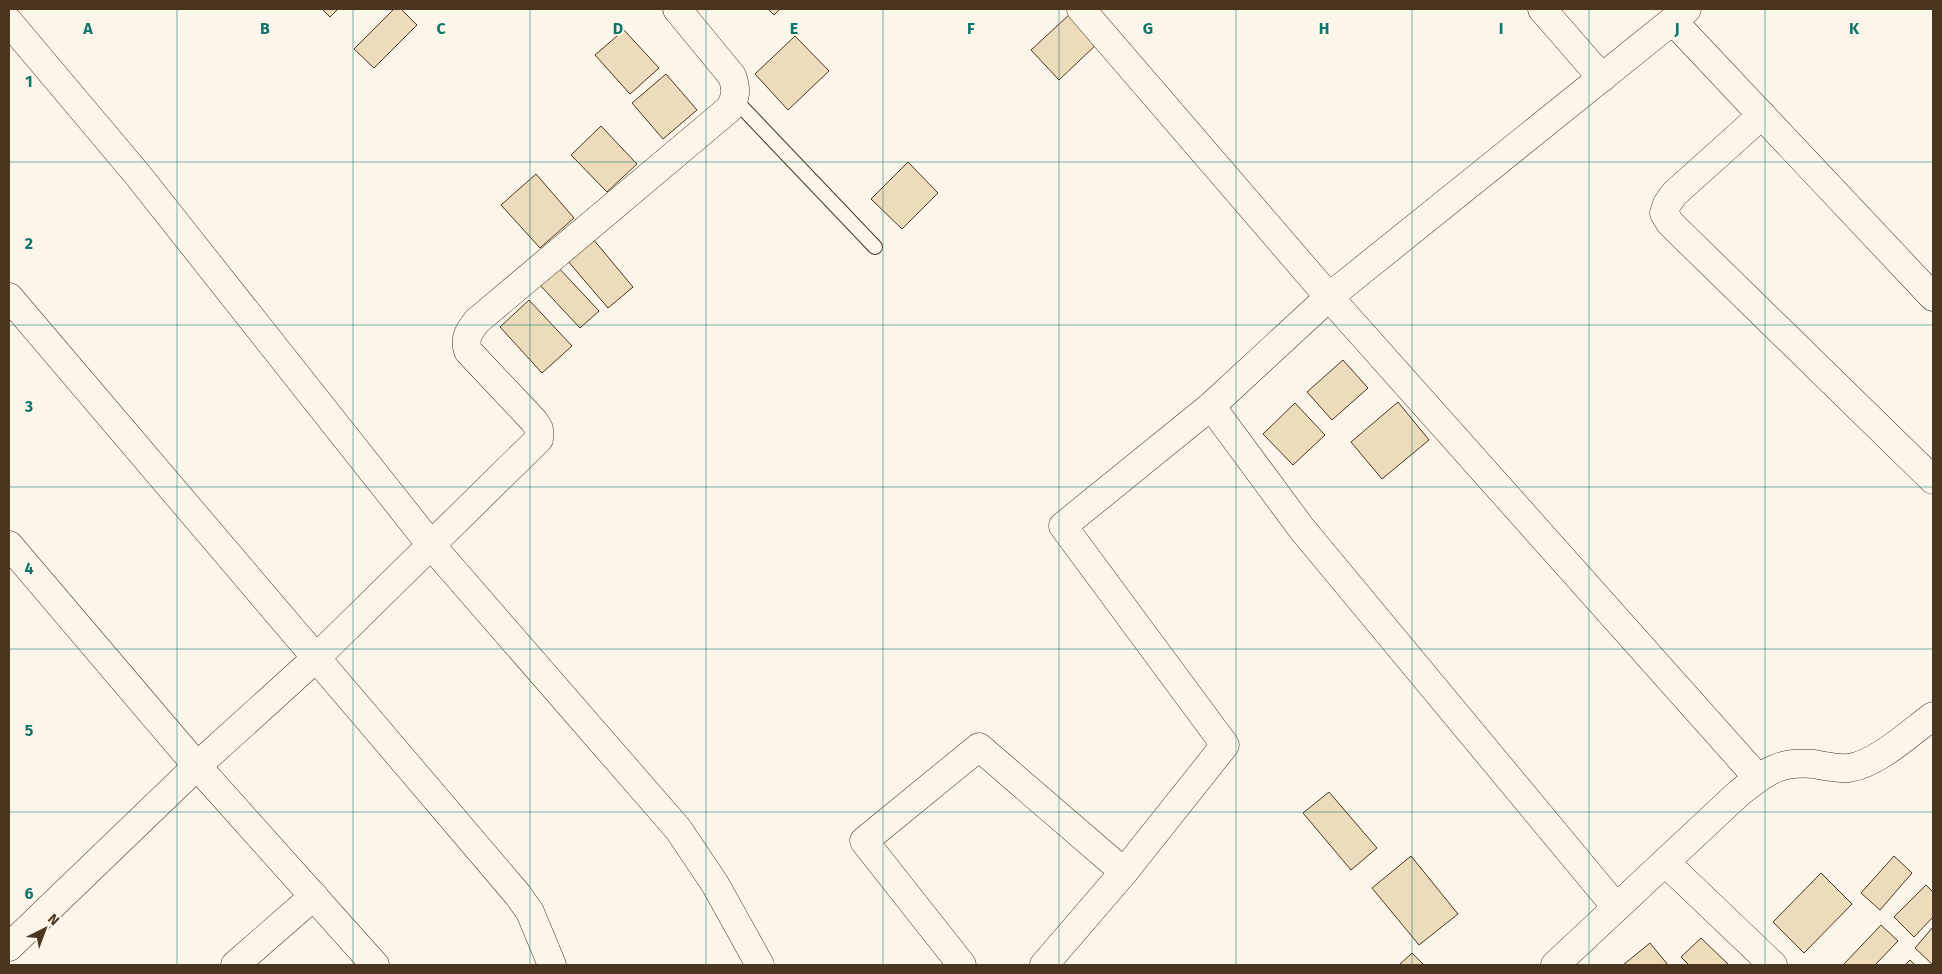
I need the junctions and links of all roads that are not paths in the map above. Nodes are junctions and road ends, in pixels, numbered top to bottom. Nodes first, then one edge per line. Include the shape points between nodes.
1 (677, 9) edge
2 (1081, 9) edge
3 (1542, 9) edge
4 (1680, 15) edge
5 (9, 22) edge
6 (1602, 78) junction
7 (734, 100) junction
8 (1762, 115) junction
9 (875, 247) dead end
10 (9, 297) edge
11 (1330, 297) junction
12 (1933, 297) edge
13 (1211, 406) junction
14 (1933, 480) edge
15 (9, 545) edge
16 (431, 545) junction
17 (315, 659) junction
18 (1933, 716) edge
19 (197, 766) junction
20 (1758, 778) junction
21 (1665, 862) junction
22 (1124, 872) junction
23 (314, 896) junction
24 (1616, 907) junction
25 (9, 947) edge
26 (235, 965) edge
27 (376, 965) edge
28 (552, 965) edge
29 (760, 965) edge
30 (962, 965) edge
31 (1044, 965) edge
32 (1555, 965) edge
33 (1773, 965) edge

1 - 7 street via 732,76 736,86
2 - 11 street
3 - 6 street
4 - 6 street
4 - 8 street
5 - 16 street via 137,174
6 - 11 street
7 - 9 lane
7 - 16 street via 729,109 469,331 465,342 468,351 534,421 539,429 539,439
8 - 12 street
8 - 14 street via 1674,194 1664,213
10 - 17 street
11 - 13 street
11 - 20 street
13 - 22 street via 1063,526 1225,745
13 - 24 street via 1302,529
15 - 19 street
16 - 17 street
16 - 29 street via 678,829 711,877
17 - 19 street
17 - 28 street via 518,895 538,930
18 - 20 street via 1864,763 1848,768 1793,762
19 - 23 street
19 - 25 street
20 - 21 street
21 - 24 street
21 - 33 street
22 - 30 street via 979,747 864,841
22 - 31 street
23 - 26 street
23 - 27 street
24 - 32 street

